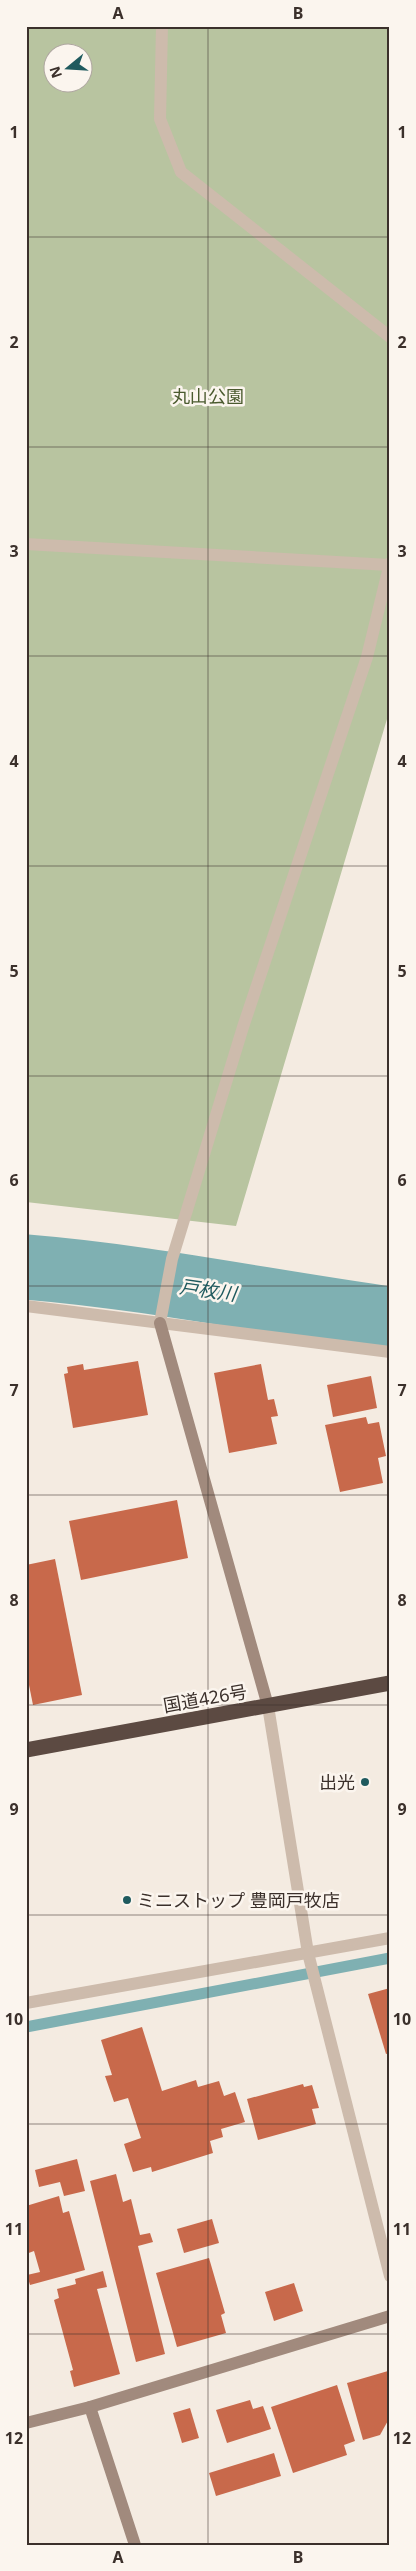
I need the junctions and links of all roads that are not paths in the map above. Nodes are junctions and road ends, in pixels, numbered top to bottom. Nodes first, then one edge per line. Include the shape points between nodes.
1 (162, 26) edge
2 (390, 337) edge
3 (26, 544) edge
4 (389, 564) edge
5 (26, 1306) edge
6 (160, 1323) junction
7 (390, 1352) edge
8 (390, 1683) edge
9 (268, 1706) junction
10 (26, 1750) edge
11 (390, 1938) edge
12 (308, 1953) junction
13 (26, 2003) edge
14 (390, 2276) edge
15 (390, 2316) edge
16 (90, 2407) junction
17 (26, 2424) edge
18 (135, 2545) edge

1 - 2 street via 160,119 181,172
3 - 4 street
4 - 6 street via 367,657 244,1027 178,1240
5 - 6 street
6 - 7 street
6 - 9 street
8 - 9 highway, 国道426号
9 - 10 highway, 国道426号
9 - 12 street
11 - 12 street
12 - 13 street
12 - 14 street
15 - 16 street
16 - 17 street
16 - 18 street

